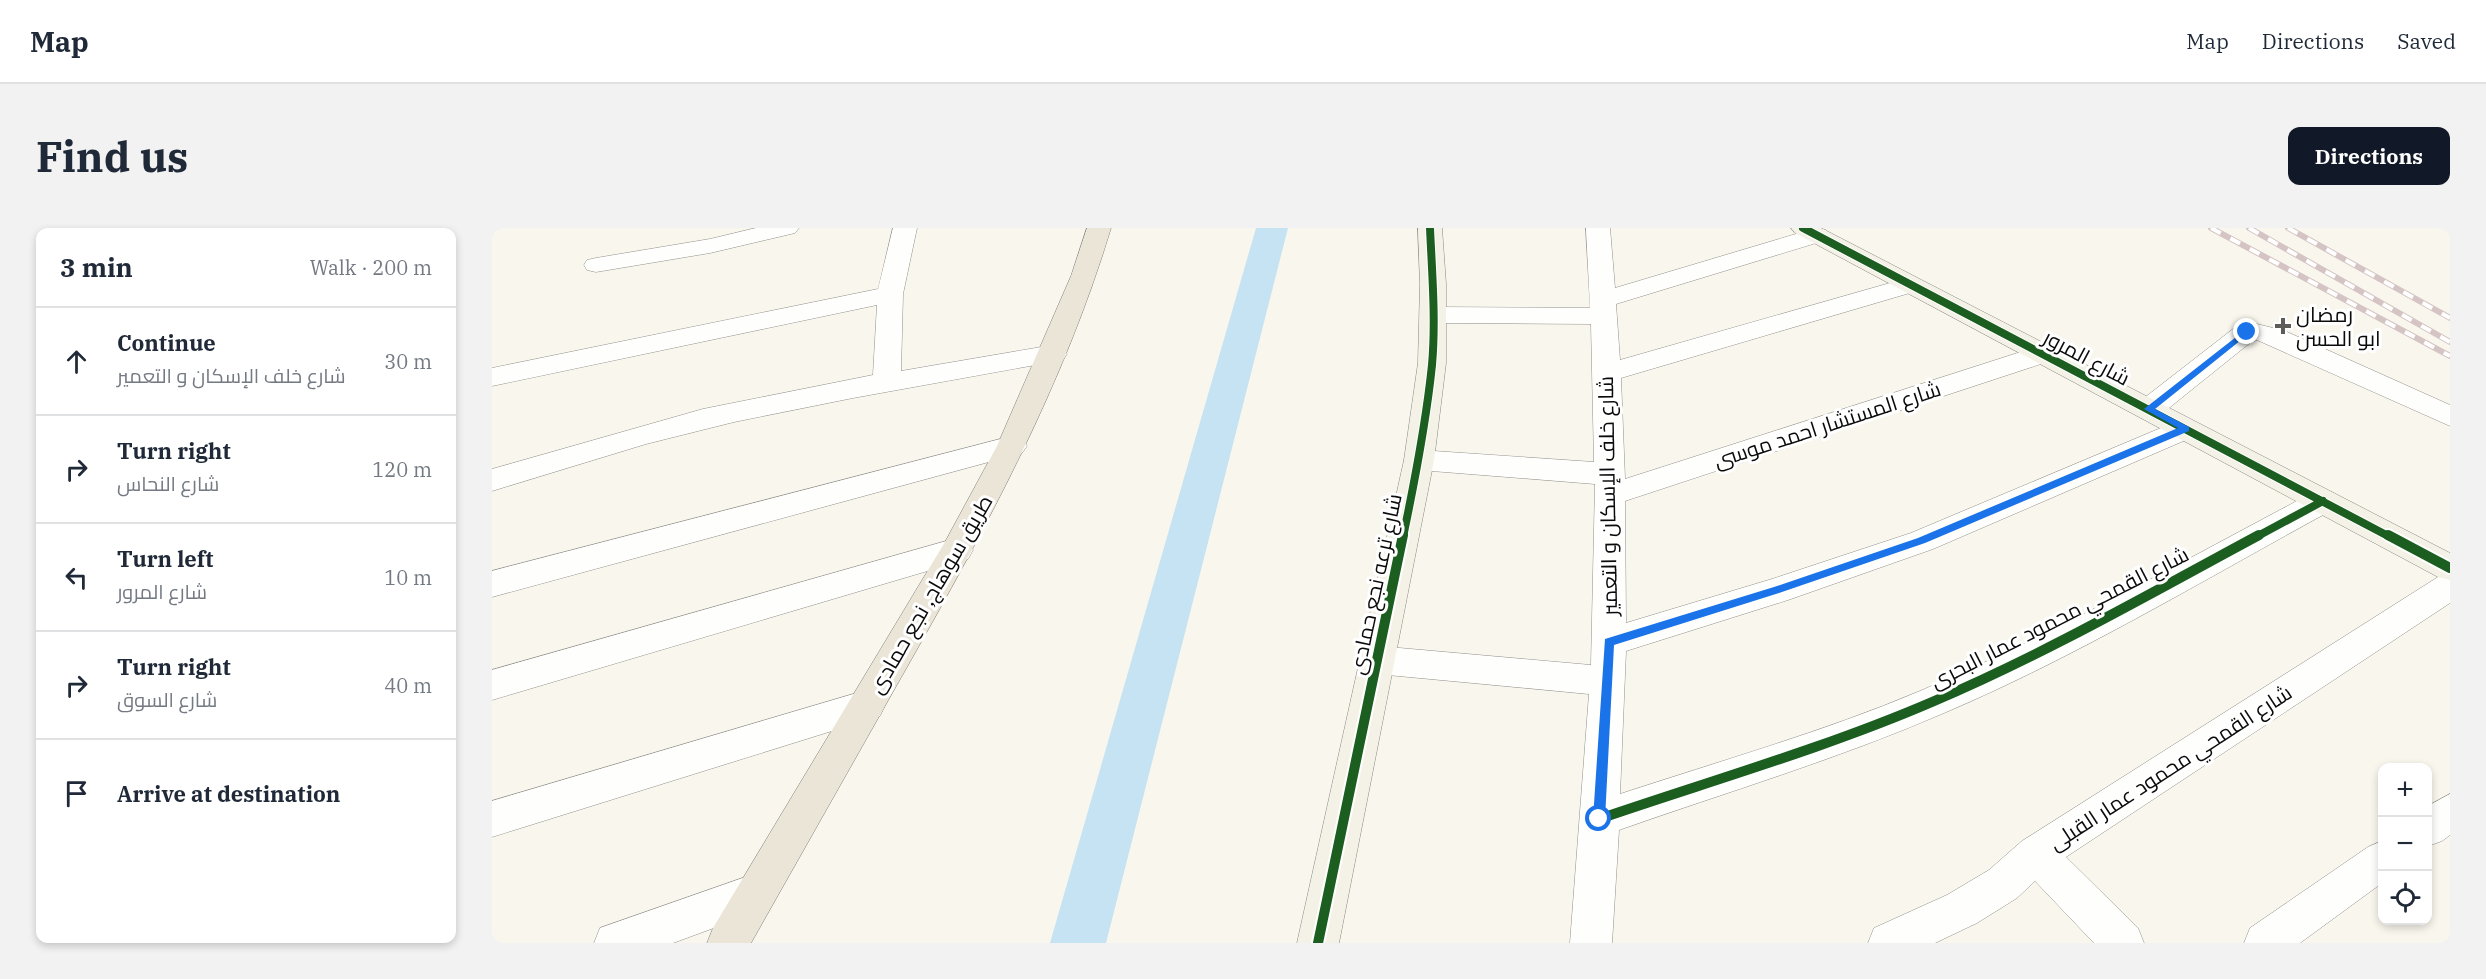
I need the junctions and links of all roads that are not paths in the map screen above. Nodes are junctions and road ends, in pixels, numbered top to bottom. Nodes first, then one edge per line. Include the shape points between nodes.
1 (787, 228) edge
2 (905, 228) edge
3 (1099, 228) edge
4 (1430, 228) edge
5 (1598, 228) edge
6 (1810, 232) edge
7 (596, 265) dead end
8 (1911, 285) junction
9 (890, 294) junction
10 (1603, 308) junction
11 (1433, 315) junction
12 (1053, 354) junction
13 (2043, 354) junction
14 (1606, 373) junction
15 (492, 377) edge
16 (887, 382) junction
17 (2148, 409) junction
18 (2450, 416) edge
19 (2186, 429) junction
20 (1012, 446) junction
21 (1419, 460) junction
22 (492, 480) edge
23 (1610, 484) junction
24 (2323, 501) junction
25 (957, 550) junction
26 (2450, 568) edge
27 (492, 584) edge
28 (2450, 586) edge
29 (1609, 642) junction
30 (1377, 660) junction
31 (1606, 681) junction
32 (492, 685) edge
33 (867, 705) junction
34 (2450, 812) edge
35 (492, 819) edge
36 (1599, 819) junction
37 (2432, 825) edge
38 (2036, 854) junction
39 (2378, 863) edge
40 (757, 893) junction
41 (1325, 942) edge
42 (615, 943) edge
43 (728, 943) edge
44 (1592, 943) edge
45 (1889, 943) edge
46 (2123, 943) edge
47 (2265, 943) edge

1 - 7 street via 710,246
2 - 9 street
3 - 12 main road, طريق سوهاج, نجع حمادى
4 - 11 street, شارع ترعه نجع حمادى
5 - 10 street, شارع خلف الإسكان و التعمير
6 - 8 street, شارع المرور
6 - 10 street
8 - 13 street, شارع المرور
8 - 14 street
9 - 15 street
9 - 16 street
10 - 11 street
10 - 14 street, شارع خلف الإسكان و التعمير
11 - 21 street, شارع ترعه نجع حمادى via 1432,363
12 - 16 street
12 - 20 main road, طريق سوهاج, نجع حمادى
13 - 17 street, شارع المرور
13 - 23 street, شارع المستشار احمد موسى
14 - 23 street, شارع خلف الإسكان و التعمير
16 - 22 street via 732,413
17 - 18 street via 2242,335 2257,332
17 - 19 street, شارع المرور
19 - 24 street, شارع المرور
19 - 29 street via 1922,541
20 - 25 main road, طريق سوهاج, نجع حمادى
20 - 27 street
21 - 23 street
21 - 30 street, شارع ترعه نجع حمادى
23 - 29 street, شارع خلف الإسكان و التعمير
24 - 26 street, شارع المرور
24 - 36 street, شارع القمحي محمود عمار البحرى via 2063,640 1940,699
25 - 32 street
25 - 33 main road, طريق سوهاج, نجع حمادى
28 - 38 street, شارع القمحي محمود عمار القبلى
29 - 31 street, شارع خلف الإسكان و التعمير
30 - 31 street
30 - 41 street, شارع ترعه نجع حمادى
31 - 36 street, شارع خلف الإسكان و التعمير
33 - 35 street
33 - 40 main road, طريق سوهاج, نجع حمادى
34 - 37 street
36 - 44 street, شارع خلف الإسكان و التعمير
38 - 45 street, شارع القمحي محمود عمار القبلى via 2003,884 1962,909
38 - 46 street
39 - 47 street
40 - 42 street
40 - 43 main road, طريق سوهاج, نجع حمادى

